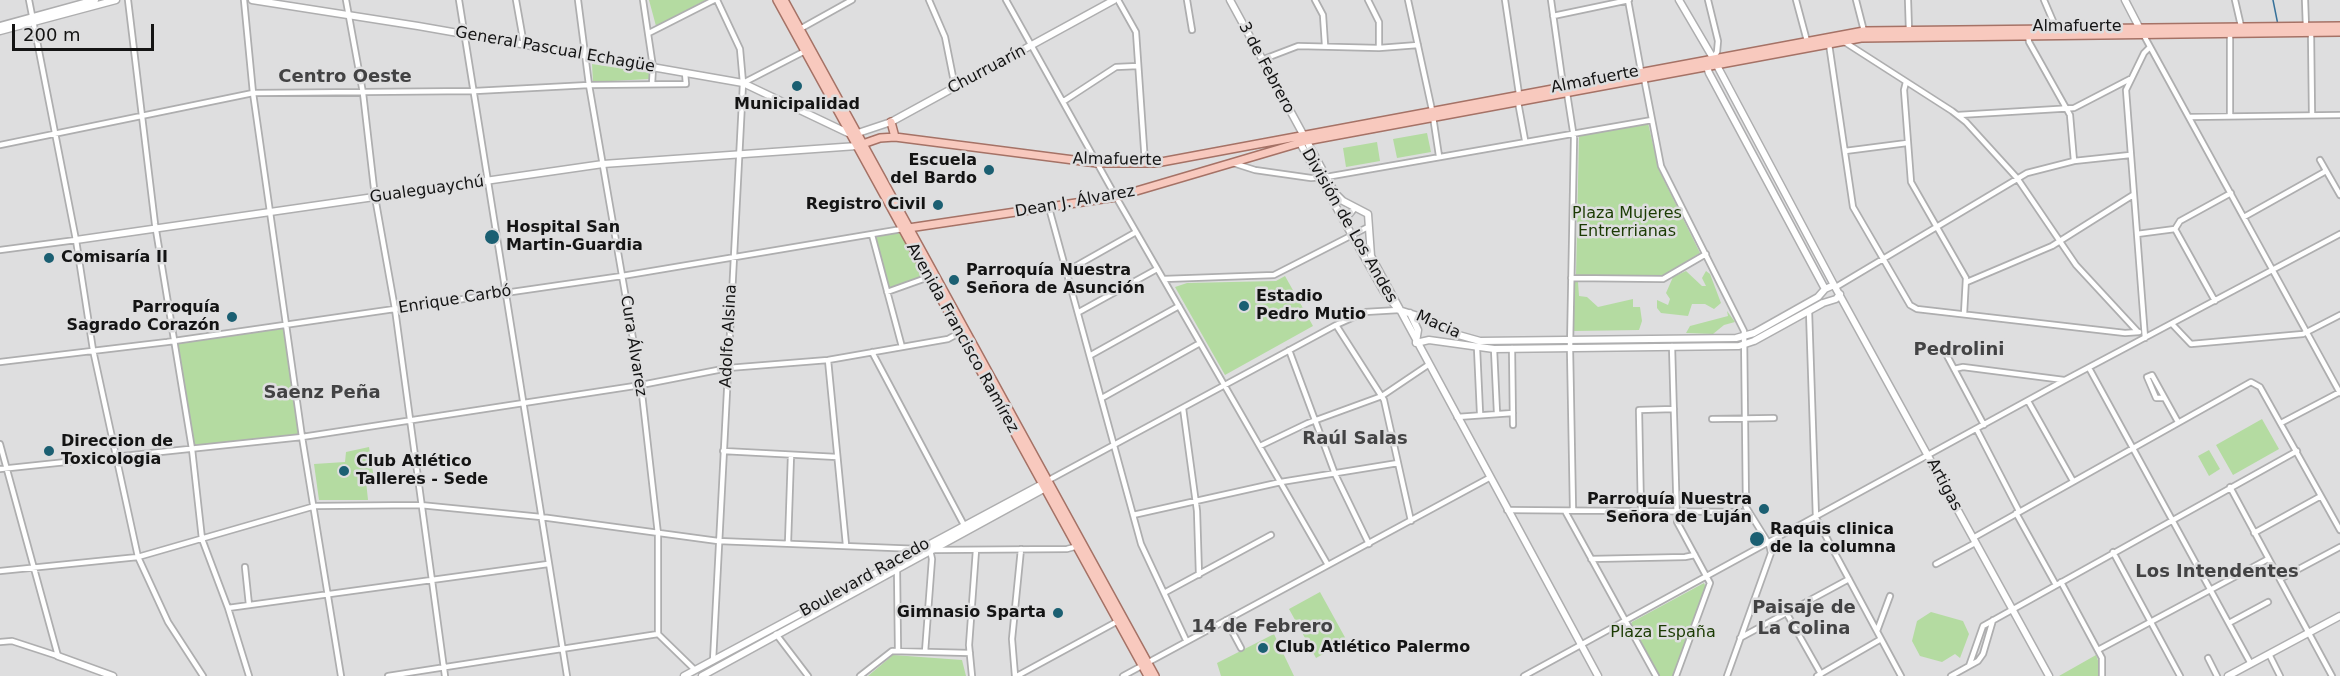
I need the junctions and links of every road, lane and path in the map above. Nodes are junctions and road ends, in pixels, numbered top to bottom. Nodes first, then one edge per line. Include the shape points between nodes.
1 (29, 0) edge
2 (95, 0) edge
3 (116, 0) edge
4 (128, 0) edge
5 (244, 0) edge
6 (252, 0) edge
7 (346, 0) edge
8 (459, 0) edge
9 (516, 0) edge
10 (578, 0) edge
11 (643, 0) edge
12 (715, 0) edge
13 (777, 0) edge
14 (784, 0) edge
15 (852, 0) edge
16 (929, 0) edge
17 (1006, 0) edge
18 (1114, 0) edge
19 (1187, 0) edge
20 (1230, 0) edge
21 (1315, 0) edge
22 (1368, 0) edge
23 (1408, 0) edge
24 (1505, 0) edge
25 (1551, 0) edge
26 (1629, 0) edge
27 (1679, 0) edge
28 (1707, 0) edge
29 (1796, 0) edge
30 (1856, 0) edge
31 (1908, 0) edge
32 (2044, 0) edge
33 (2125, 0) edge
34 (2235, 0) edge
35 (2305, 0) edge
36 (348, 15) junction
37 (1553, 16) junction
38 (34, 19) junction
39 (0, 26) edge
40 (2241, 26) junction
41 (2340, 26) edge
42 (2056, 28) junction
43 (800, 29) junction
44 (2309, 29) junction
45 (1192, 30) dead end
46 (1909, 30) junction
47 (0, 31) edge
48 (1864, 31) junction
49 (2141, 31) junction
50 (2340, 32) edge
51 (649, 33) junction
52 (2230, 33) junction
53 (464, 34) junction
54 (2028, 35) junction
55 (1807, 41) junction
56 (1843, 41) junction
57 (1829, 44) junction
58 (524, 45) junction
59 (1325, 45) junction
60 (1418, 45) junction
61 (1032, 46) junction
62 (2150, 47) junction
63 (1379, 48) junction
64 (808, 49) junction
65 (586, 55) junction
66 (1264, 59) junction
67 (1715, 61) junction
68 (1138, 66) junction
69 (653, 67) junction
70 (1707, 67) junction
71 (685, 73) junction
72 (1642, 75) junction
73 (2130, 79) junction
74 (1906, 81) junction
75 (743, 83) junction
76 (652, 84) junction
77 (590, 85) junction
78 (955, 87) junction
79 (1565, 89) junction
80 (475, 91) junction
81 (253, 93) junction
82 (363, 93) junction
83 (1519, 98) junction
84 (1064, 100) junction
85 (2067, 109) junction
86 (1433, 113) junction
87 (1958, 115) junction
88 (2230, 115) junction
89 (2312, 115) junction
90 (2340, 115) edge
91 (142, 116) junction
92 (2189, 117) junction
93 (1652, 120) junction
94 (891, 122) junction
95 (848, 133) junction
96 (858, 133) junction
97 (1574, 133) junction
98 (56, 134) junction
99 (896, 137) junction
100 (1303, 140) junction
101 (1525, 140) junction
102 (0, 144) edge
103 (1907, 144) junction
104 (860, 145) junction
105 (1845, 152) junction
106 (740, 154) junction
107 (2130, 155) junction
108 (1439, 156) junction
109 (2320, 160) dead end
110 (2074, 161) junction
111 (1097, 163) junction
112 (1145, 163) junction
113 (1231, 163) junction
114 (603, 164) junction
115 (2326, 171) junction
116 (1323, 177) junction
117 (2017, 178) junction
118 (489, 181) junction
119 (2231, 193) junction
120 (2133, 195) junction
121 (2340, 195) edge
122 (375, 197) junction
123 (1116, 197) junction
124 (1049, 208) junction
125 (1356, 208) junction
126 (270, 212) junction
127 (2244, 217) junction
128 (1344, 220) junction
129 (1368, 226) junction
130 (1937, 226) junction
131 (905, 228) junction
132 (2175, 228) junction
133 (157, 229) junction
134 (1136, 232) junction
135 (1351, 234) junction
136 (2137, 234) junction
137 (2340, 234) edge
138 (872, 235) junction
139 (76, 240) junction
140 (2060, 242) junction
141 (0, 250) edge
142 (1706, 254) junction
143 (734, 256) junction
144 (1882, 258) junction
145 (1157, 269) junction
146 (2273, 270) junction
147 (1067, 272) junction
148 (622, 276) junction
149 (929, 277) junction
150 (1571, 278) junction
151 (1164, 279) junction
152 (1967, 282) junction
153 (1835, 286) junction
154 (1824, 291) junction
155 (507, 292) junction
156 (887, 292) junction
157 (1840, 294) junction
158 (2215, 301) junction
159 (1828, 302) junction
160 (1179, 306) junction
161 (395, 309) junction
162 (1399, 310) junction
163 (1809, 311) junction
164 (1079, 312) junction
165 (1410, 313) junction
166 (1964, 314) junction
167 (2340, 315) edge
168 (287, 324) junction
169 (2172, 324) junction
170 (1336, 325) junction
171 (959, 333) junction
172 (2139, 333) junction
173 (2307, 333) junction
174 (1744, 336) junction
175 (2145, 338) junction
176 (174, 341) junction
177 (1200, 343) junction
178 (1416, 343) junction
179 (1570, 344) junction
180 (1744, 345) junction
181 (1672, 346) junction
182 (902, 347) junction
183 (1477, 348) junction
184 (1512, 348) junction
185 (1494, 349) junction
186 (93, 350) junction
187 (1289, 350) junction
188 (1944, 350) dead end
189 (872, 352) junction
190 (1091, 356) junction
191 (828, 360) junction
192 (0, 362) edge
193 (1428, 365) junction
194 (728, 368) junction
195 (2089, 368) junction
196 (1954, 369) junction
197 (2065, 380) junction
198 (641, 385) junction
199 (1223, 385) junction
200 (2340, 392) edge
201 (1382, 396) junction
202 (1102, 398) junction
203 (2164, 398) junction
204 (2028, 401) junction
205 (522, 402) junction
206 (1183, 408) junction
207 (1674, 409) junction
208 (1480, 413) junction
209 (1497, 413) junction
210 (1513, 413) junction
211 (1456, 417) junction
212 (1744, 418) junction
213 (1774, 418) dead end
214 (1712, 419) dead end
215 (1316, 420) junction
216 (408, 421) junction
217 (2178, 422) junction
218 (2281, 423) junction
219 (1513, 425) dead end
220 (1984, 425) junction
221 (1977, 430) junction
222 (302, 437) junction
223 (0, 444) edge
224 (1114, 445) junction
225 (1260, 446) junction
226 (2132, 448) junction
227 (192, 449) junction
228 (723, 451) junction
229 (2297, 451) junction
230 (791, 454) junction
231 (1928, 456) junction
232 (837, 457) junction
233 (114, 458) junction
234 (1398, 463) junction
235 (7, 468) junction
236 (0, 469) edge
237 (1335, 474) junction
238 (1489, 478) junction
239 (2073, 481) junction
240 (1281, 482) junction
241 (1046, 485) junction
242 (2230, 487) junction
243 (2321, 496) junction
244 (1196, 503) junction
245 (315, 506) junction
246 (420, 506) junction
247 (1507, 510) junction
248 (1573, 510) junction
249 (1565, 511) junction
250 (1641, 512) junction
251 (1676, 512) junction
252 (1749, 512) junction
253 (2018, 512) junction
254 (1133, 515) junction
255 (541, 517) junction
256 (1816, 518) junction
257 (1411, 520) junction
258 (2172, 520) junction
259 (964, 525) junction
260 (2340, 530) edge
261 (2254, 533) junction
262 (658, 534) junction
263 (1271, 536) dead end
264 (202, 539) junction
265 (1974, 540) junction
266 (718, 541) junction
267 (788, 543) junction
268 (1369, 544) junction
269 (1768, 544) junction
270 (846, 545) junction
271 (1078, 546) junction
272 (2340, 547) edge
273 (919, 549) junction
274 (976, 549) junction
275 (1021, 549) junction
276 (930, 550) junction
277 (2113, 552) junction
278 (1695, 555) junction
279 (138, 557) junction
280 (2268, 558) junction
281 (1591, 559) junction
282 (548, 564) junction
283 (1936, 564) dead end
284 (1328, 565) junction
285 (245, 567) dead end
286 (34, 568) junction
287 (897, 568) junction
288 (0, 571) edge
289 (1199, 574) junction
290 (1709, 577) junction
291 (1849, 579) junction
292 (2280, 579) junction
293 (430, 582) junction
294 (2058, 584) junction
295 (2210, 591) junction
296 (1164, 593) junction
297 (328, 595) junction
298 (1890, 596) dead end
299 (2268, 602) dead end
300 (249, 605) junction
301 (228, 608) junction
302 (2012, 610) junction
303 (1787, 614) junction
304 (2340, 616) edge
305 (1226, 620) junction
306 (1993, 620) junction
307 (1118, 621) junction
308 (1626, 622) junction
309 (2151, 623) junction
310 (2229, 623) junction
311 (1877, 631) junction
312 (2308, 632) junction
313 (658, 634) junction
314 (776, 634) junction
315 (1740, 638) junction
316 (1881, 639) junction
317 (1186, 640) junction
318 (0, 642) edge
319 (1581, 645) junction
320 (1241, 648) dead end
321 (562, 650) junction
322 (898, 650) junction
323 (2098, 650) junction
324 (925, 652) junction
325 (970, 654) junction
326 (2269, 654) junction
327 (58, 656) junction
328 (2208, 658) dead end
329 (713, 661) junction
330 (1145, 664) junction
331 (2251, 664) junction
332 (1969, 666) junction
333 (444, 667) junction
334 (1538, 669) junction
335 (695, 670) junction
336 (711, 673) edge
337 (1820, 675) edge
338 (113, 676) edge
339 (203, 676) edge
340 (249, 676) edge
341 (341, 676) edge
342 (388, 676) edge
343 (445, 676) edge
344 (567, 676) edge
345 (684, 676) edge
346 (702, 676) edge
347 (808, 676) edge
348 (860, 676) edge
349 (972, 676) edge
350 (1016, 676) edge
351 (1123, 676) edge
352 (1148, 676) edge
353 (1155, 676) edge
354 (1524, 676) edge
355 (1542, 676) edge
356 (1598, 676) edge
357 (1656, 676) edge
358 (1676, 676) edge
359 (1727, 676) edge
360 (1901, 676) edge
361 (1951, 676) edge
362 (2049, 676) edge
363 (2102, 676) edge
364 (2180, 676) edge
365 (2217, 676) edge
366 (2228, 676) edge
367 (2280, 676) edge
368 (2332, 676) edge

1 - 38 street
2 - 38 street
3 - 38 street
4 - 91 street
5 - 81 street
6 - 36 street, General Pascual Echagüe
7 - 36 street
8 - 53 street
9 - 58 street
10 - 65 street, Cura Álvarez
11 - 51 street
12 - 51 street
12 - 75 street, Adolfo Alsina via 740,49
13 - 64 main road, Avenida Francisco Ramírez
14 - 43 main road, Avenida Francisco Ramírez
15 - 43 street
16 - 78 street via 945,37
17 - 61 street
18 - 61 street, Churruarín
18 - 68 street via 1134,26
19 - 45 street
20 - 66 street, 3 de Febrero
21 - 59 street via 1323,15
22 - 63 street via 1378,22
23 - 60 street
24 - 83 street
25 - 37 street
26 - 37 street
26 - 72 street
27 - 67 street
28 - 67 street via 1718,41
29 - 55 street
30 - 48 street
31 - 46 street
32 - 42 street
33 - 49 street
34 - 40 street
35 - 44 street
36 - 53 street, General Pascual Echagüe
36 - 82 street
37 - 79 street
38 - 39 street
38 - 47 street
38 - 98 street
40 - 44 main road, Almafuerte
40 - 49 main road, Almafuerte
41 - 44 main road, Almafuerte
42 - 46 main road, Almafuerte
42 - 49 main road, Almafuerte
43 - 64 main road, Avenida Francisco Ramírez
44 - 50 main road, Almafuerte
44 - 52 main road, Almafuerte
44 - 89 street
46 - 48 main road, Almafuerte
48 - 55 main road, Almafuerte
49 - 52 main road, Almafuerte
49 - 54 main road, Almafuerte
49 - 62 street
51 - 69 street
52 - 88 street
53 - 58 street, General Pascual Echagüe
53 - 80 street
54 - 56 main road, Almafuerte via 1870,37
54 - 85 street
55 - 67 main road, Almafuerte
56 - 57 main road, Almafuerte
56 - 74 street
57 - 67 main road, Almafuerte
57 - 105 street
58 - 65 street, General Pascual Echagüe
59 - 63 street
59 - 66 street via 1298,46
60 - 63 street
60 - 86 street
61 - 78 street, Churruarín
61 - 84 street
62 - 73 street
62 - 92 street
64 - 75 street
64 - 95 main road, Avenida Francisco Ramírez
64 - 96 main road, Avenida Francisco Ramírez
65 - 69 street, General Pascual Echagüe
65 - 77 street, Cura Álvarez
66 - 100 street, 3 de Febrero
67 - 70 main road, Almafuerte
67 - 72 main road, Almafuerte
67 - 153 street
68 - 84 street via 1116,67
68 - 112 street
69 - 71 street, General Pascual Echagüe
69 - 76 street
70 - 72 main road, Almafuerte
70 - 154 street
71 - 75 street, General Pascual Echagüe
71 - 76 street via 686,84
72 - 79 main road, Almafuerte
72 - 93 street
73 - 85 street
73 - 107 street via 2126,90
74 - 87 street
74 - 103 street
75 - 95 street, General Pascual Echagüe
75 - 106 street, Adolfo Alsina
76 - 77 street
77 - 80 street
77 - 114 street, Cura Álvarez
78 - 94 street, Churruarín
79 - 83 main road, Almafuerte
79 - 97 street
80 - 82 street
80 - 118 street
81 - 82 street
81 - 91 street
81 - 126 street
82 - 122 street
83 - 86 main road, Almafuerte
83 - 101 street
84 - 111 street
85 - 87 street
85 - 110 street via 2072,118
86 - 100 main road, Almafuerte
86 - 108 street
87 - 117 street
88 - 89 street
88 - 92 street
89 - 90 street
91 - 98 street
91 - 133 street
92 - 119 street
93 - 97 street
93 - 142 street via 1661,166
94 - 96 street, Churruarín
94 - 99 main road
95 - 96 street, Churruarín
95 - 104 main road, Avenida Francisco Ramírez
96 - 104 main road, Avenida Francisco Ramírez
97 - 101 street
97 - 150 street
98 - 102 street
98 - 139 street
99 - 104 main road, Almafuerte
99 - 111 main road, Almafuerte
100 - 112 main road, Almafuerte
100 - 113 main road, Dean J. Álvarez
100 - 116 street, División de Los Andes
101 - 108 street
103 - 105 street
103 - 130 street via 1912,186
104 - 106 street, Gualeguaychú
104 - 131 main road, Avenida Francisco Ramírez
105 - 144 street via 1853,207
106 - 114 street, Gualeguaychú
106 - 143 street, Adolfo Alsina
107 - 110 street
107 - 120 street
108 - 116 street
109 - 115 street
110 - 117 street
111 - 112 main road, Almafuerte
111 - 123 street
113 - 116 street via 1250,169
113 - 123 main road, Dean J. Álvarez
114 - 118 street, Gualeguaychú
114 - 148 street, Cura Álvarez
115 - 121 street
115 - 127 street
116 - 125 street, División de Los Andes via 1338,197
116 - 128 street, División de Los Andes
117 - 130 street
117 - 140 street
118 - 122 street, Gualeguaychú
118 - 155 street
119 - 127 street
119 - 132 street via 2180,221
120 - 136 street
120 - 140 street
122 - 126 street, Gualeguaychú
122 - 161 street
123 - 124 main road, Dean J. Álvarez
123 - 134 street
124 - 131 main road, Dean J. Álvarez
124 - 147 street
125 - 128 street
125 - 129 street, División de Los Andes via 1368,214
126 - 133 street, Gualeguaychú
126 - 168 street
127 - 146 street
128 - 135 street, División de Los Andes
129 - 135 street
129 - 162 street, División de Los Andes via 1371,256
130 - 144 street
130 - 152 street
131 - 138 street, Enrique Carbó
131 - 149 main road, Avenida Francisco Ramírez
131 - 241 main road, Avenida Francisco Ramírez
132 - 136 street
132 - 158 street
133 - 139 street, Gualeguaychú
133 - 176 street
134 - 145 street
134 - 147 street
135 - 151 street via 1274,274
135 - 162 street, División de Los Andes via 1384,292
136 - 175 street
137 - 146 street
138 - 143 street, Enrique Carbó
138 - 156 street
139 - 141 street, Gualeguaychú
139 - 186 street
140 - 152 street
140 - 172 street
142 - 150 street via 1663,279
142 - 174 street
143 - 148 street, Enrique Carbó
143 - 194 street, Adolfo Alsina
144 - 153 street
144 - 166 street via 1907,302 1917,309
145 - 151 street
145 - 164 street
146 - 158 street
146 - 173 street
147 - 164 street
148 - 155 street, Enrique Carbó
148 - 198 street, Cura Álvarez
149 - 156 street
149 - 171 main road, Avenida Francisco Ramírez
150 - 179 street
151 - 160 street
152 - 166 street
153 - 154 street, Macia
153 - 157 street, Artigas
154 - 159 street
154 - 174 street, Macia
155 - 161 street, Enrique Carbó
155 - 205 street
156 - 182 street
157 - 159 street, Macia
157 - 231 street, Artigas
158 - 169 street
159 - 163 street, Macia
160 - 177 street
160 - 190 street
161 - 168 street, Enrique Carbó
161 - 216 street
162 - 165 street, Macia
162 - 170 street, Macia via 1365,312
162 - 178 street, División de Los Andes
163 - 180 street, Macia
163 - 256 street
164 - 190 street
165 - 178 street, División de Los Andes via 1418,330
165 - 179 street, Macia via 1473,340
166 - 172 street
167 - 173 street
168 - 176 street, Enrique Carbó
168 - 222 street
169 - 173 street via 2191,344
169 - 175 street
170 - 187 street, Macia
170 - 201 street
171 - 182 street via 948,339
171 - 241 main road, Avenida Francisco Ramírez
172 - 175 street
173 - 200 street
174 - 179 street, Macia
174 - 180 street
175 - 195 street
176 - 186 street, Enrique Carbó
176 - 227 street
177 - 199 street
177 - 202 street
178 - 183 street, Macia via 1429,340
178 - 193 street, División de Los Andes
179 - 181 street, Macia
179 - 184 street, Macia
179 - 248 street
180 - 181 street, Macia
180 - 212 street
181 - 207 street
182 - 189 street
183 - 185 street, Macia
183 - 208 street
184 - 185 street, Macia
184 - 210 street
185 - 209 street
186 - 192 street, Enrique Carbó
186 - 233 street
187 - 199 street, Macia
187 - 215 street
188 - 196 street
189 - 191 street
189 - 259 street
190 - 202 street
191 - 194 street
191 - 232 street
193 - 201 street
193 - 211 street, División de Los Andes
194 - 198 street
194 - 228 street, Adolfo Alsina
195 - 197 street
195 - 226 street
196 - 197 street
196 - 220 street
197 - 204 street
198 - 205 street
198 - 262 street, Cura Álvarez
199 - 206 street, Macia
199 - 225 street
200 - 218 street
201 - 215 street
201 - 234 street
202 - 224 street
203 - 203 street via 2152,375 2149,375 2147,381 2156,398
203 - 217 street
204 - 220 street
204 - 239 street
205 - 216 street
205 - 255 street
206 - 224 street, Macia
206 - 244 street
207 - 250 street via 1639,410
207 - 251 street
208 - 209 street
208 - 211 street
209 - 210 street
210 - 219 street
211 - 238 street, División de Los Andes
212 - 213 street
212 - 214 street
212 - 252 street
215 - 225 street
215 - 237 street
216 - 222 street
216 - 246 street
217 - 218 street via 2251,382 2260,387
217 - 226 street
218 - 229 street
220 - 221 street
221 - 231 street
221 - 253 street
222 - 227 street
222 - 245 street
223 - 235 street
224 - 241 street, Macia
224 - 254 street
225 - 240 street
226 - 239 street
226 - 258 street
227 - 233 street
227 - 264 street
228 - 230 street
228 - 266 street, Adolfo Alsina
229 - 242 street
229 - 243 street
230 - 232 street
230 - 267 street
231 - 256 street
231 - 265 street, Artigas
232 - 270 street
233 - 235 street
233 - 279 street
234 - 237 street
234 - 257 street
235 - 236 street
235 - 286 street
237 - 240 street
237 - 268 street
238 - 247 street, División de Los Andes
238 - 257 street
239 - 253 street
240 - 244 street
240 - 284 street
241 - 259 street, Boulevard Racedo
241 - 271 main road, Avenida Francisco Ramírez
241 - 276 street, Boulevard Racedo
241 - 330 main road, Avenida Francisco Ramírez
242 - 258 street
242 - 261 street
243 - 260 street
243 - 261 street
244 - 254 street
244 - 289 street
245 - 246 street
245 - 264 street
245 - 297 street
246 - 255 street
246 - 293 street
247 - 249 street
247 - 319 street, División de Los Andes
248 - 249 street
248 - 250 street
249 - 281 street
250 - 251 street
251 - 252 street
251 - 278 street via 1678,526
252 - 269 street
253 - 265 street
253 - 294 street
254 - 296 street via 1141,544
255 - 262 street
255 - 282 street
256 - 269 street
256 - 291 street
257 - 268 street
258 - 277 street
258 - 295 street
259 - 273 street, Boulevard Racedo
261 - 280 street
262 - 266 street
262 - 313 street, Cura Álvarez
263 - 289 street
264 - 279 street
264 - 301 street
265 - 283 street
265 - 302 street, Artigas
266 - 267 street
266 - 329 street, Adolfo Alsina
267 - 270 street
268 - 284 street
269 - 290 street
269 - 315 street via 1771,553
270 - 273 street
271 - 275 street
271 - 307 main road, Avenida Francisco Ramírez
272 - 292 street
273 - 276 street
273 - 329 street, Boulevard Racedo
274 - 275 street
274 - 276 street
274 - 325 street
275 - 350 street via 1012,645
276 - 287 street, Boulevard Racedo
276 - 324 street
277 - 294 street
277 - 309 street
278 - 281 street
278 - 290 street
279 - 286 street
279 - 339 street via 168,622
280 - 292 street
280 - 295 street
281 - 308 street
282 - 293 street
282 - 321 street
284 - 305 street
285 - 300 street
286 - 288 street
286 - 327 street
287 - 314 street, Boulevard Racedo
287 - 322 street
289 - 296 street
290 - 308 street
290 - 358 street
291 - 303 street
291 - 311 street
292 - 312 street
293 - 297 street
293 - 333 street
294 - 302 street
294 - 323 street
295 - 309 street
295 - 310 street
296 - 317 street
297 - 300 street
297 - 341 street
298 - 311 street
299 - 310 street
300 - 301 street
301 - 340 street
302 - 306 street
302 - 362 street, Artigas
303 - 315 street
303 - 337 street
304 - 312 street
305 - 317 street
305 - 320 street
306 - 332 street via 1981,630
306 - 332 street via 1983,654
307 - 330 main road, Avenida Francisco Ramírez
307 - 350 street
308 - 319 street
308 - 357 street
309 - 323 street
309 - 364 street
310 - 331 street
311 - 316 street
312 - 326 street
312 - 368 street
313 - 321 street
313 - 335 street
314 - 336 street, Boulevard Racedo
314 - 347 street
315 - 359 street
316 - 337 street
316 - 360 street
317 - 330 street
318 - 327 street via 17,642
319 - 334 street
319 - 356 street, División de Los Andes
321 - 333 street
321 - 344 street
322 - 324 street
322 - 348 street
323 - 363 street
324 - 325 street
325 - 349 street
326 - 331 street
326 - 367 street
327 - 338 street
328 - 365 street
329 - 335 street, Boulevard Racedo
329 - 336 street, Adolfo Alsina
330 - 351 street
330 - 352 main road, Avenida Francisco Ramírez
330 - 353 main road, Avenida Francisco Ramírez
331 - 366 street
332 - 361 street
333 - 342 street
333 - 343 street
334 - 354 street
334 - 355 street
335 - 345 street, Boulevard Racedo
335 - 346 street
336 - 346 street, Boulevard Racedo

